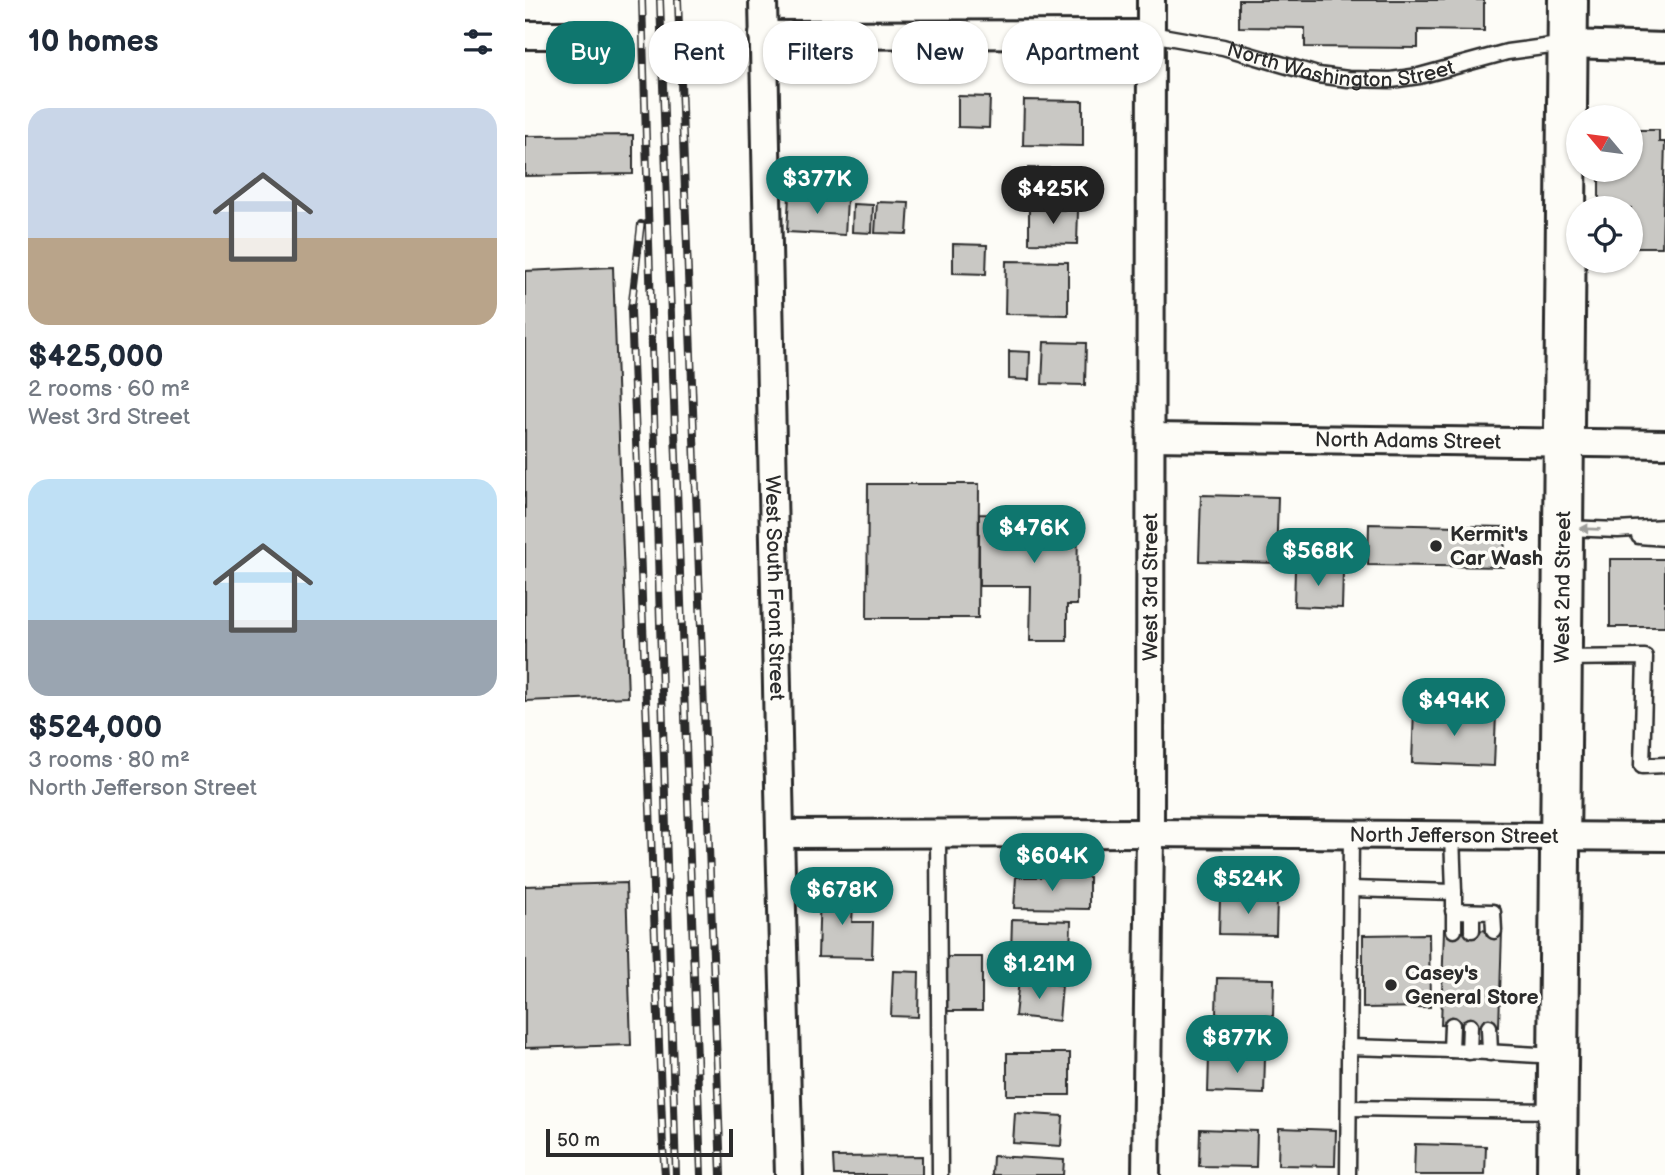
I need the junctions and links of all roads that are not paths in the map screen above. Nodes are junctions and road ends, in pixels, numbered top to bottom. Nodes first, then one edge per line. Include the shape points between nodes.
1 (763, 0) edge
2 (1151, 0) edge
3 (1568, 0) edge
4 (764, 21) edge
5 (1151, 21) edge
6 (1002, 34) edge
7 (525, 35) edge
8 (546, 35) edge
9 (878, 35) edge
10 (1163, 36) edge
11 (1568, 44) junction
12 (1665, 47) edge
13 (765, 84) edge
14 (1151, 84) edge
15 (1151, 437) junction
16 (1564, 442) junction
17 (1665, 444) edge
18 (1562, 527) junction
19 (1665, 527) edge
20 (1618, 530) junction
21 (1665, 538) edge
22 (1562, 658) junction
23 (1665, 765) edge
24 (1150, 833) junction
25 (780, 834) junction
26 (938, 834) junction
27 (1351, 835) junction
28 (1451, 835) junction
29 (1561, 836) junction
30 (1665, 837) edge
31 (1351, 889) junction
32 (1454, 892) junction
33 (1454, 911) junction
34 (1472, 912) junction
35 (1454, 930) dead end
36 (1472, 930) dead end
37 (1494, 931) dead end
38 (1452, 1025) dead end
39 (1470, 1026) dead end
40 (1489, 1027) dead end
41 (1349, 1047) junction
42 (1451, 1050) junction
43 (1469, 1052) junction
44 (1490, 1053) junction
45 (1559, 1056) junction
46 (1349, 1108) junction
47 (1558, 1111) junction
48 (789, 1175) edge
49 (940, 1175) edge
50 (1146, 1175) edge
51 (1348, 1175) edge
52 (1557, 1175) edge

1 - 4 street, West South Front Street
2 - 5 street, West 3rd Street
3 - 11 highway, West 2nd Street
6 - 9 street, North Washington Street
7 - 8 street
10 - 11 lane, North Washington Street via 1223,47 1318,75 1391,80 1507,52
11 - 12 street, North Washington Street
11 - 16 highway, West 2nd Street
13 - 25 street, West South Front Street
14 - 15 street, West 3rd Street
15 - 16 street, North Adams Street
15 - 24 street, West 3rd Street
16 - 17 street, North Adams Street
16 - 18 highway, West 2nd Street
20 -> 18 lane
18 - 22 highway, West 2nd Street
19 - 20 lane
20 - 21 lane via 1628,536
22 - 23 lane via 1645,657 1642,766
22 - 29 highway, West 2nd Street
24 - 26 street, North Jefferson Street
24 - 27 street, North Jefferson Street
24 - 50 street, West 3rd Street
25 - 26 street, North Jefferson Street
25 - 48 street, West South Front Street
26 - 49 lane
27 - 28 street, North Jefferson Street
27 - 31 lane
28 - 29 street, North Jefferson Street
28 - 32 lane
29 - 30 street, North Jefferson Street
29 - 45 highway, West 2nd Street
31 - 32 lane
31 - 41 lane
32 - 33 lane
33 - 34 lane
33 - 35 lane
34 - 36 lane
34 - 37 lane via 1493,912
38 - 42 lane
39 - 43 lane
40 - 44 lane
41 - 42 lane
41 - 46 lane
42 - 43 lane
43 - 44 lane
44 - 45 lane
45 - 47 highway, West 2nd Street
46 - 47 lane
46 - 51 lane
47 - 52 highway, West 2nd Street

